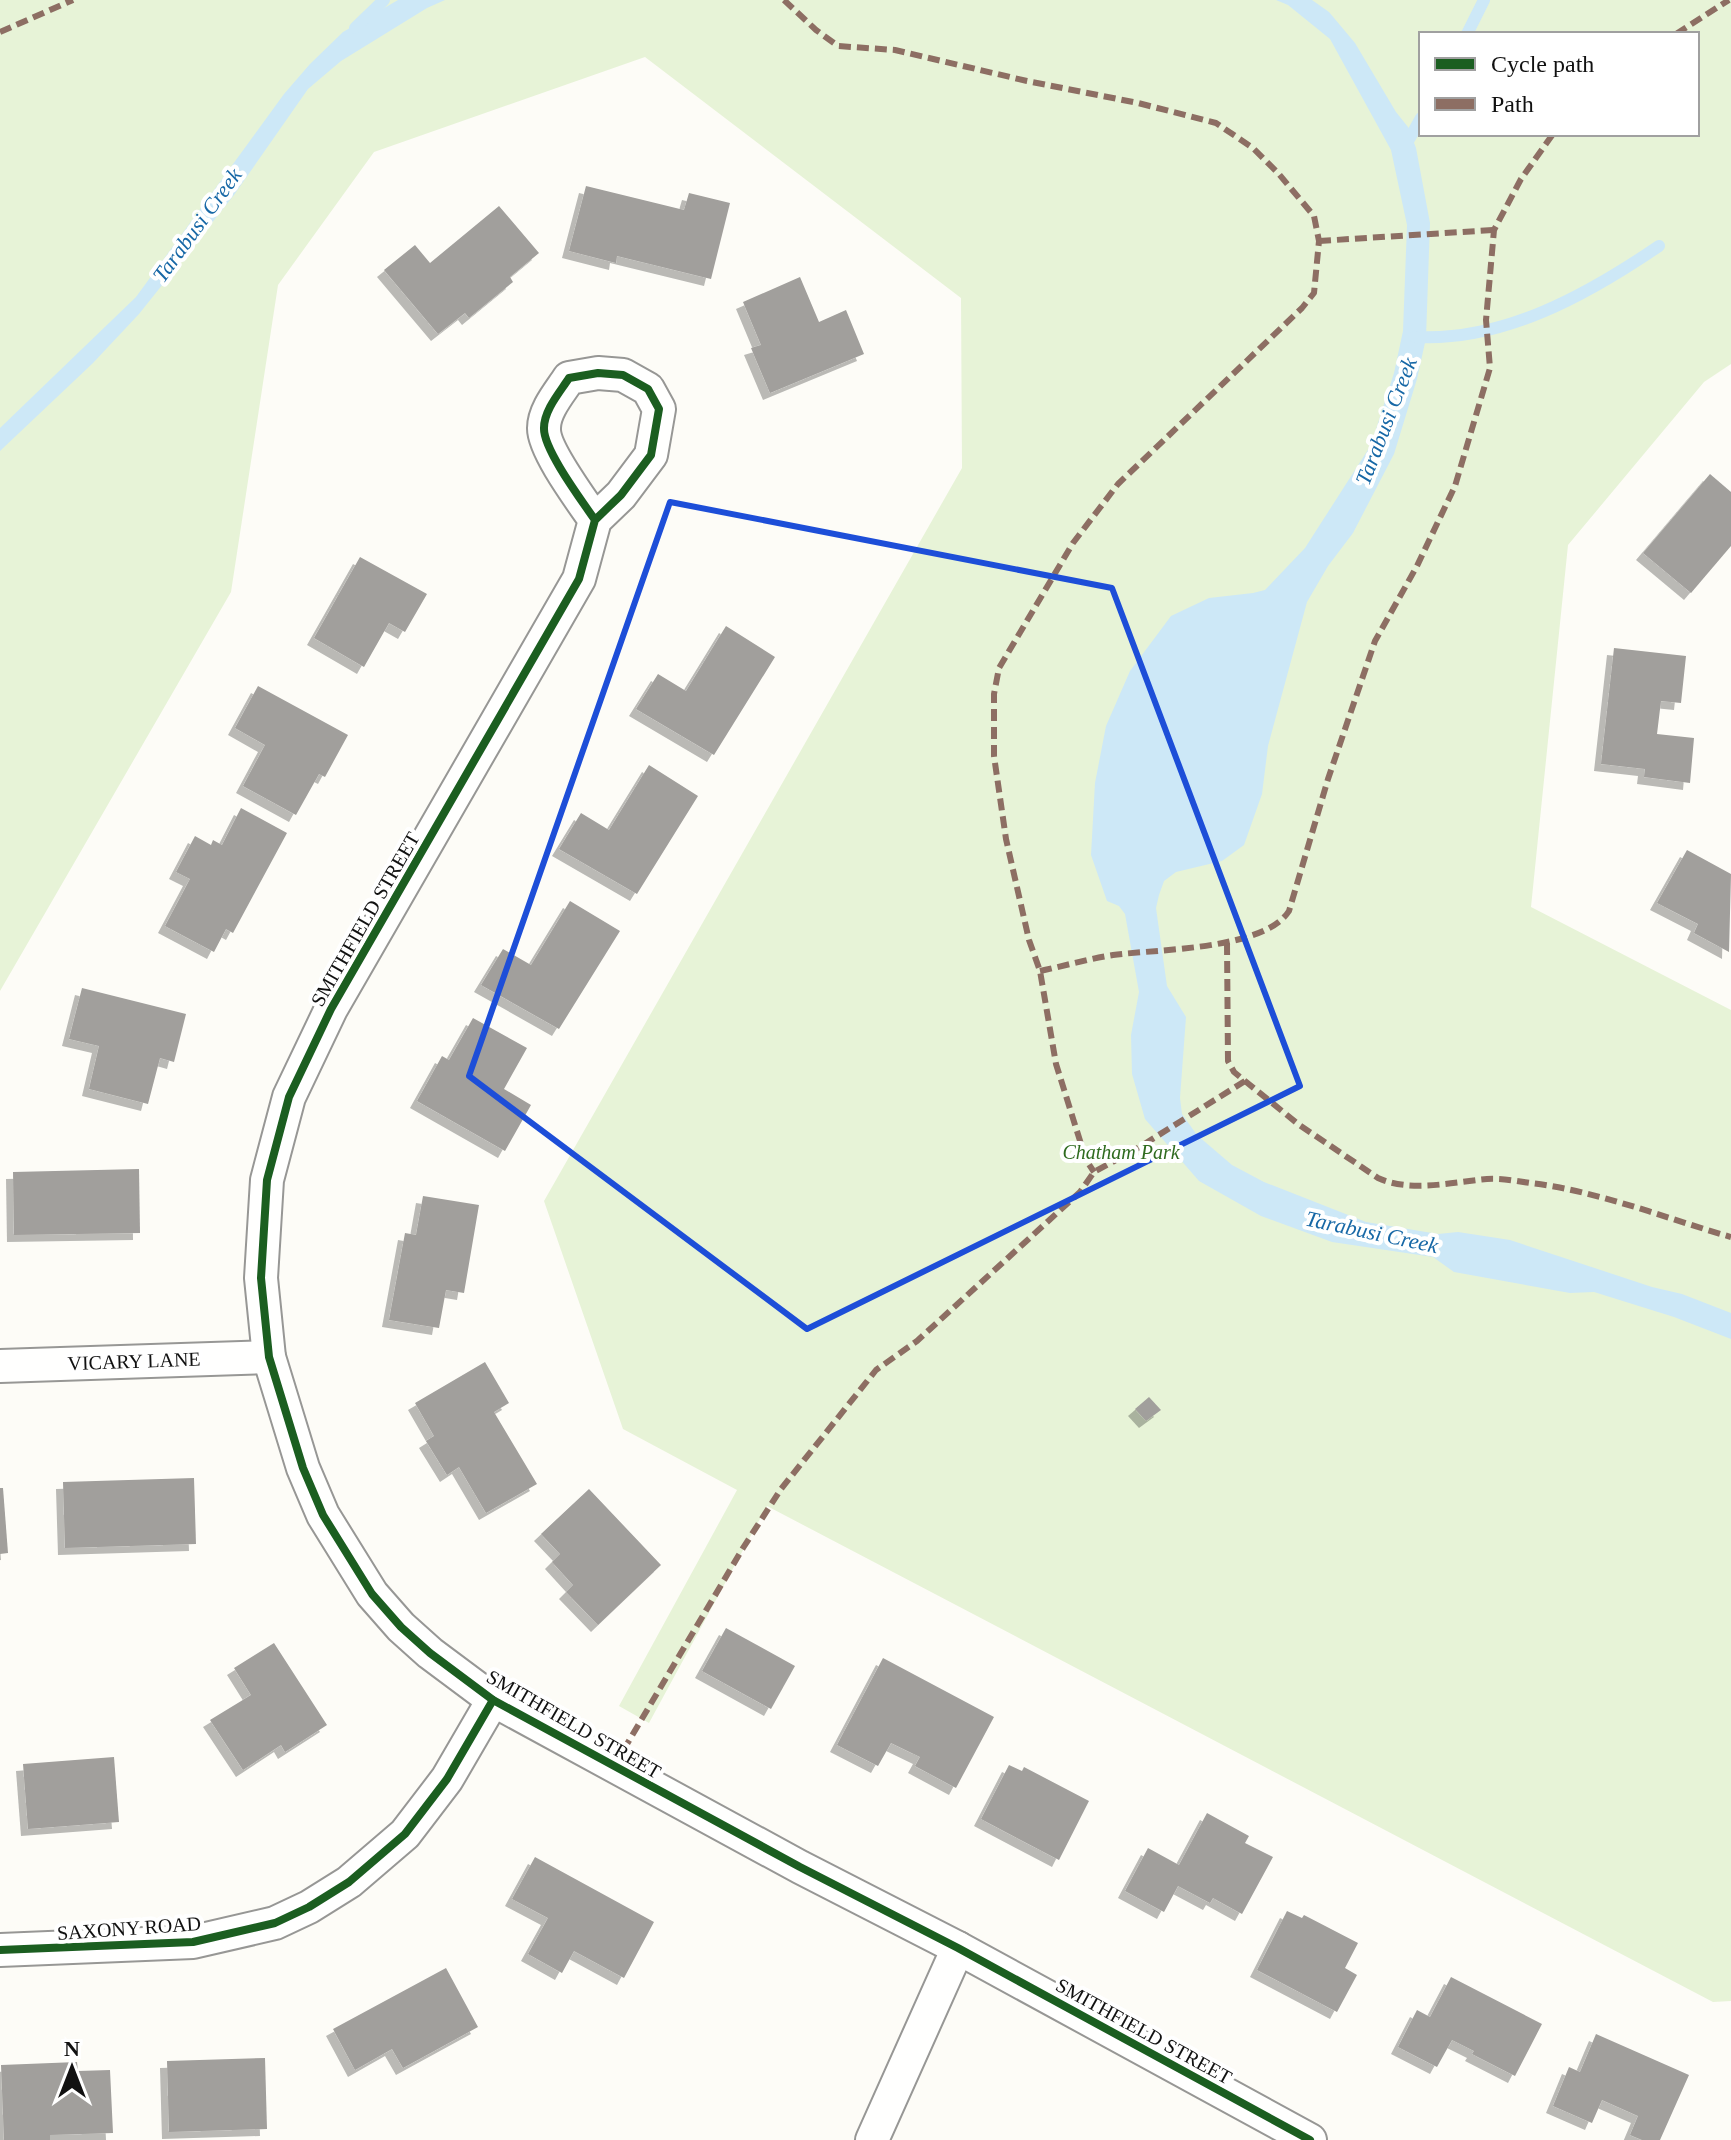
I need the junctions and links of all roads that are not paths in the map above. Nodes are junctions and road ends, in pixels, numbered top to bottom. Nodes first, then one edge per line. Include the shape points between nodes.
1 (595, 520) dead end
2 (269, 1357) junction
3 (0, 1366) edge
4 (493, 1700) junction
5 (958, 1948) junction
6 (0, 1950) edge
7 (872, 2140) edge
8 (1310, 2140) edge

1 - 2 street, SMITHFIELD STREET via 579,579 331,1009 289,1097 267,1180 261,1278
2 - 3 street, VICARY LANE
2 - 4 street, SMITHFIELD STREET via 303,1468 323,1515 358,1573 423,1647
4 - 5 street, SMITHFIELD STREET
4 - 6 street, SAXONY ROAD via 447,1779 405,1834 349,1882 309,1907 275,1923 193,1942
5 - 7 street
5 - 8 street, SMITHFIELD STREET

